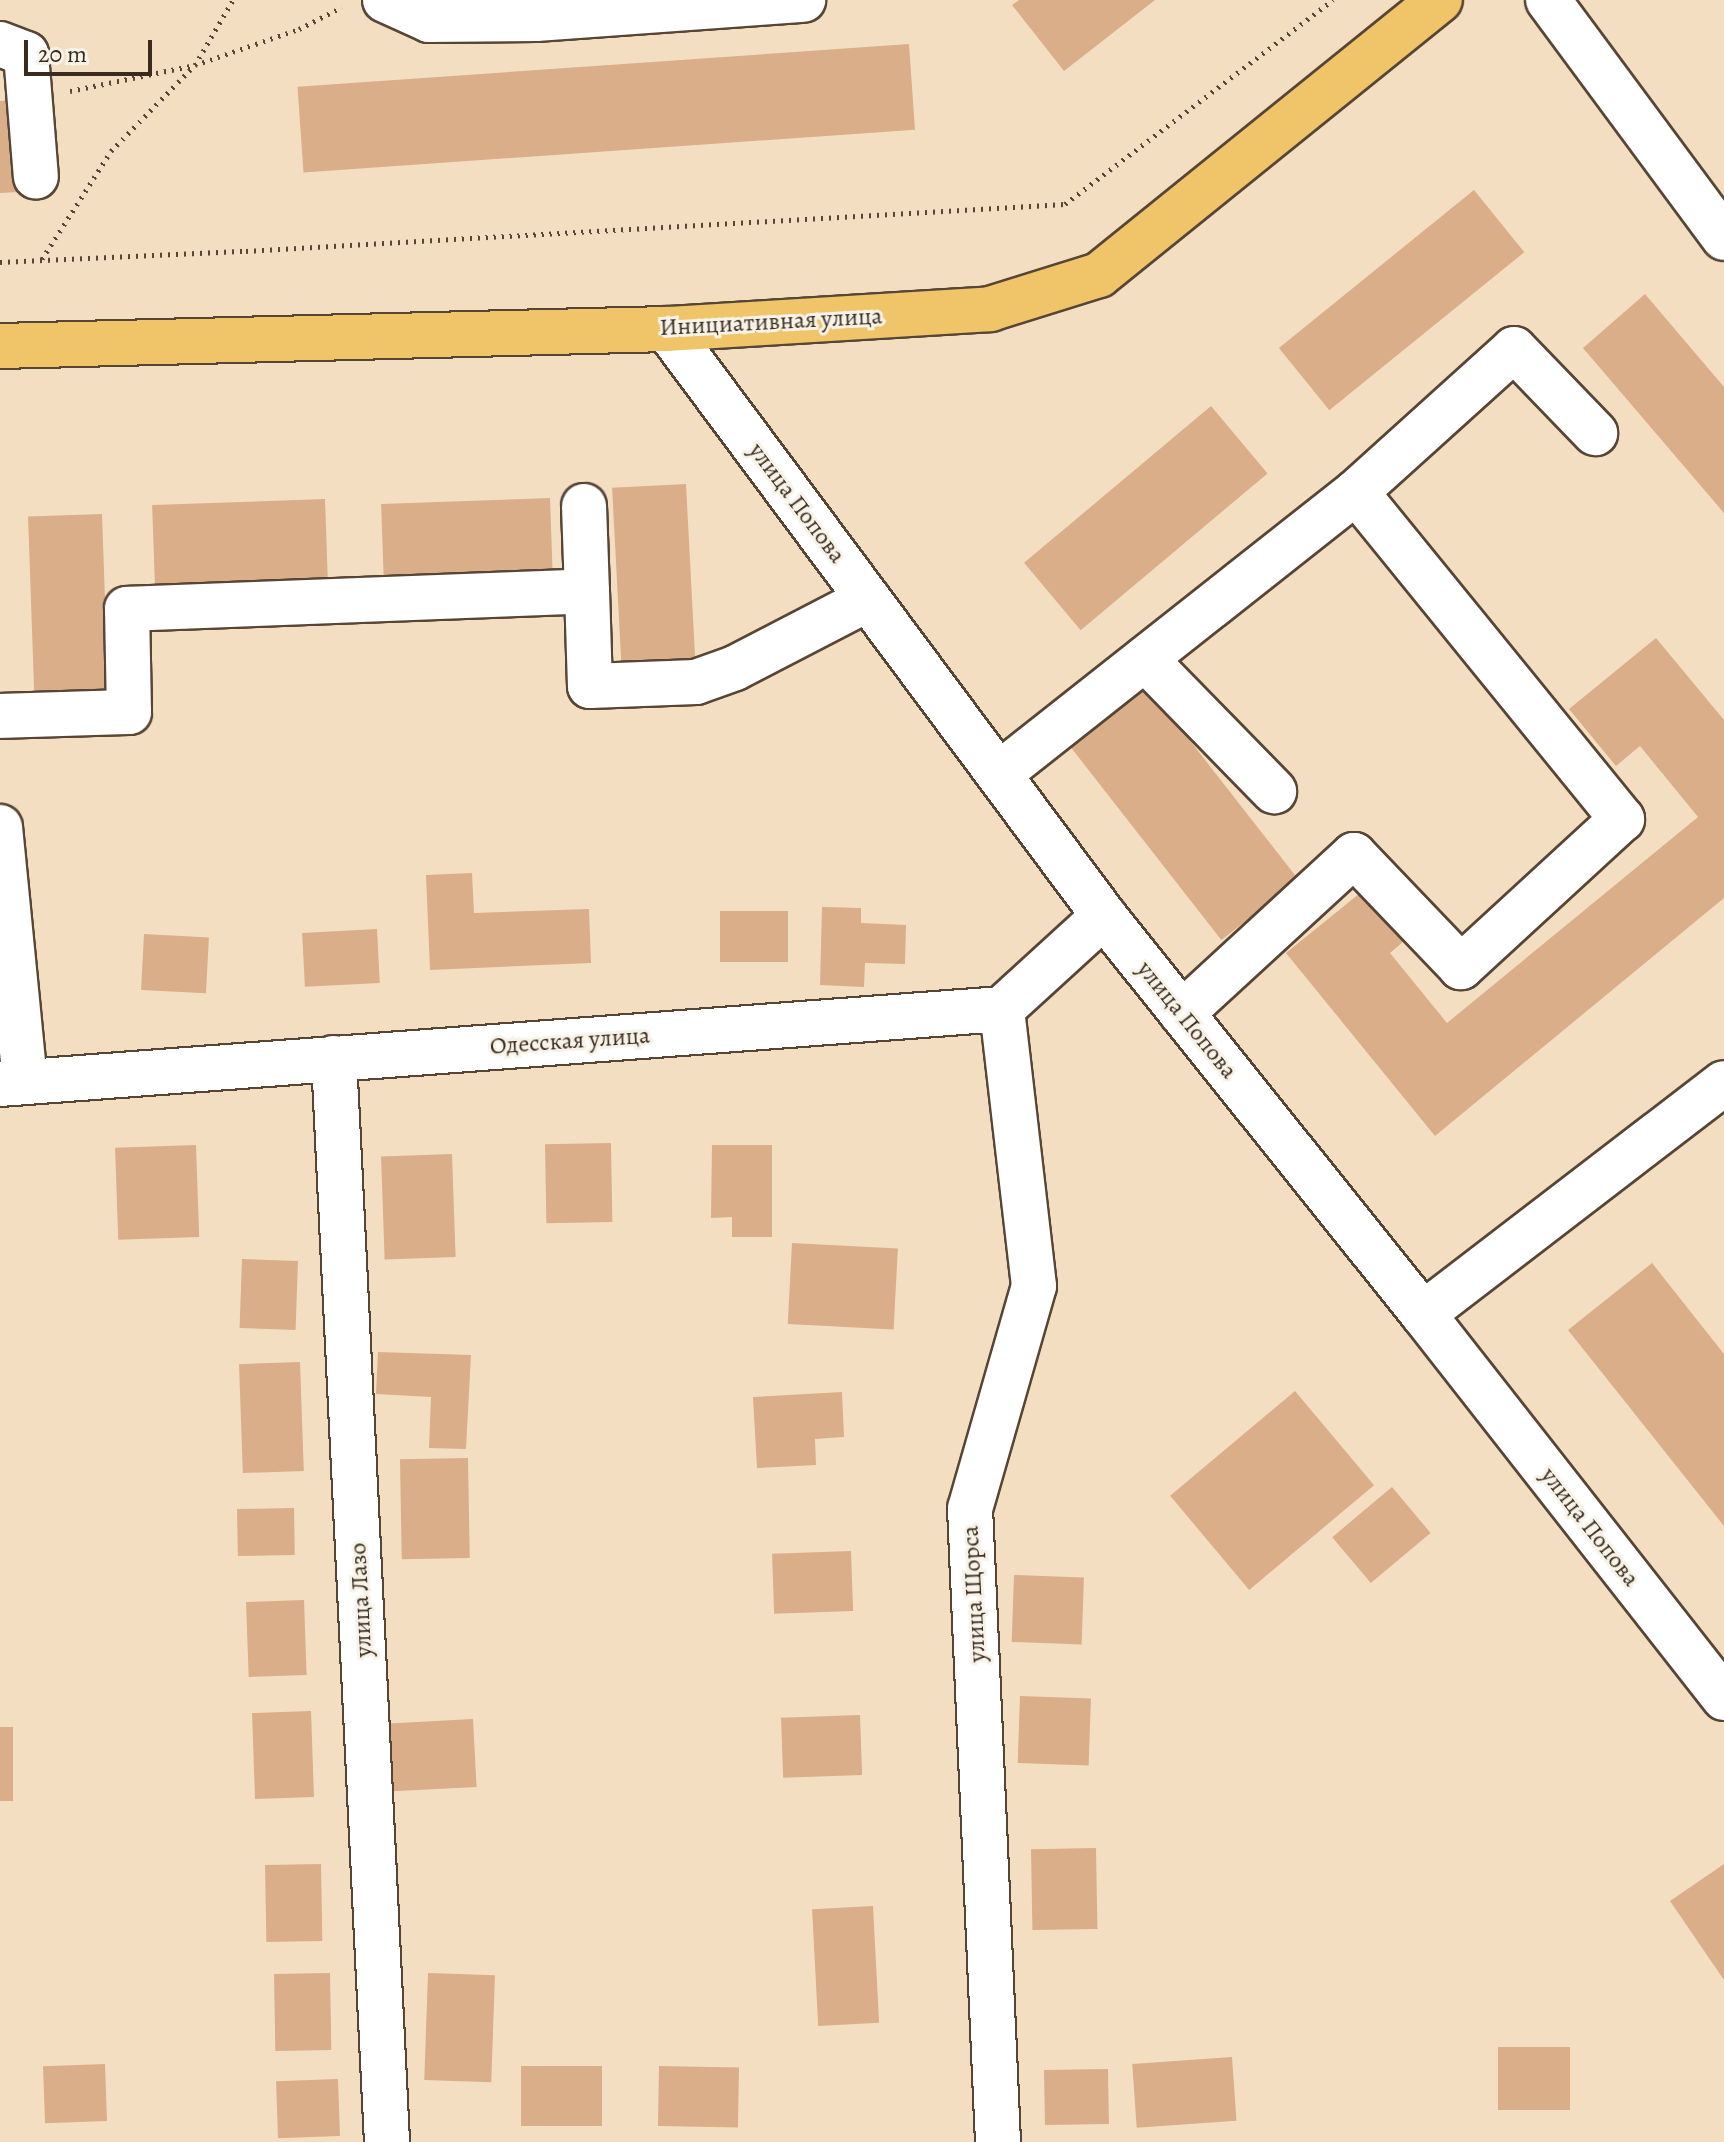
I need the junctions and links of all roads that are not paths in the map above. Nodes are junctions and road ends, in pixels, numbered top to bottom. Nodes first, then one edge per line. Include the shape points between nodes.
1 (385, 0) edge
2 (803, 0) edge
3 (1440, 0) edge
4 (1548, 0) edge
5 (542, 10) edge
6 (0, 44) edge
7 (36, 177) dead end
8 (1724, 238) edge
9 (667, 329) junction
10 (0, 346) edge
11 (1595, 433) dead end
12 (1356, 492) junction
13 (584, 506) dead end
14 (587, 591) junction
15 (868, 599) junction
16 (1145, 659) junction
17 (0, 716) edge
18 (999, 774) junction
19 (1274, 791) dead end
20 (0, 827) edge
21 (1104, 916) junction
22 (1002, 1009) junction
23 (1182, 1013) junction
24 (334, 1058) junction
25 (12, 1083) edge
26 (1724, 1083) edge
27 (1423, 1314) junction
28 (1724, 1698) edge
29 (387, 2142) edge
30 (998, 2142) edge

1 - 5 street via 429,20
2 - 5 street
3 - 9 main road, Инициативная улица via 1099,275 990,309
4 - 8 street
6 - 7 street via 26,54
9 - 10 main road, Инициативная улица
9 - 15 street, улица Попова
11 - 12 street via 1514,349
12 - 16 street
12 - 23 street via 1622,819 1461,967 1354,855
13 - 14 street
14 - 15 street via 590,686 696,682 735,668
14 - 17 street via 127,609 129,712
15 - 18 street, улица Попова
16 - 18 street
16 - 19 street
18 - 21 street, улица Попова
20 - 25 street
21 - 22 street
21 - 23 street, улица Попова
22 - 24 street, Одесская улица
22 - 30 street, улица Щорса via 1034,1286 970,1509
23 - 27 street, улица Попова
24 - 25 street, Одесская улица
24 - 29 street, улица Лазо
26 - 27 street
27 - 28 street, улица Попова

